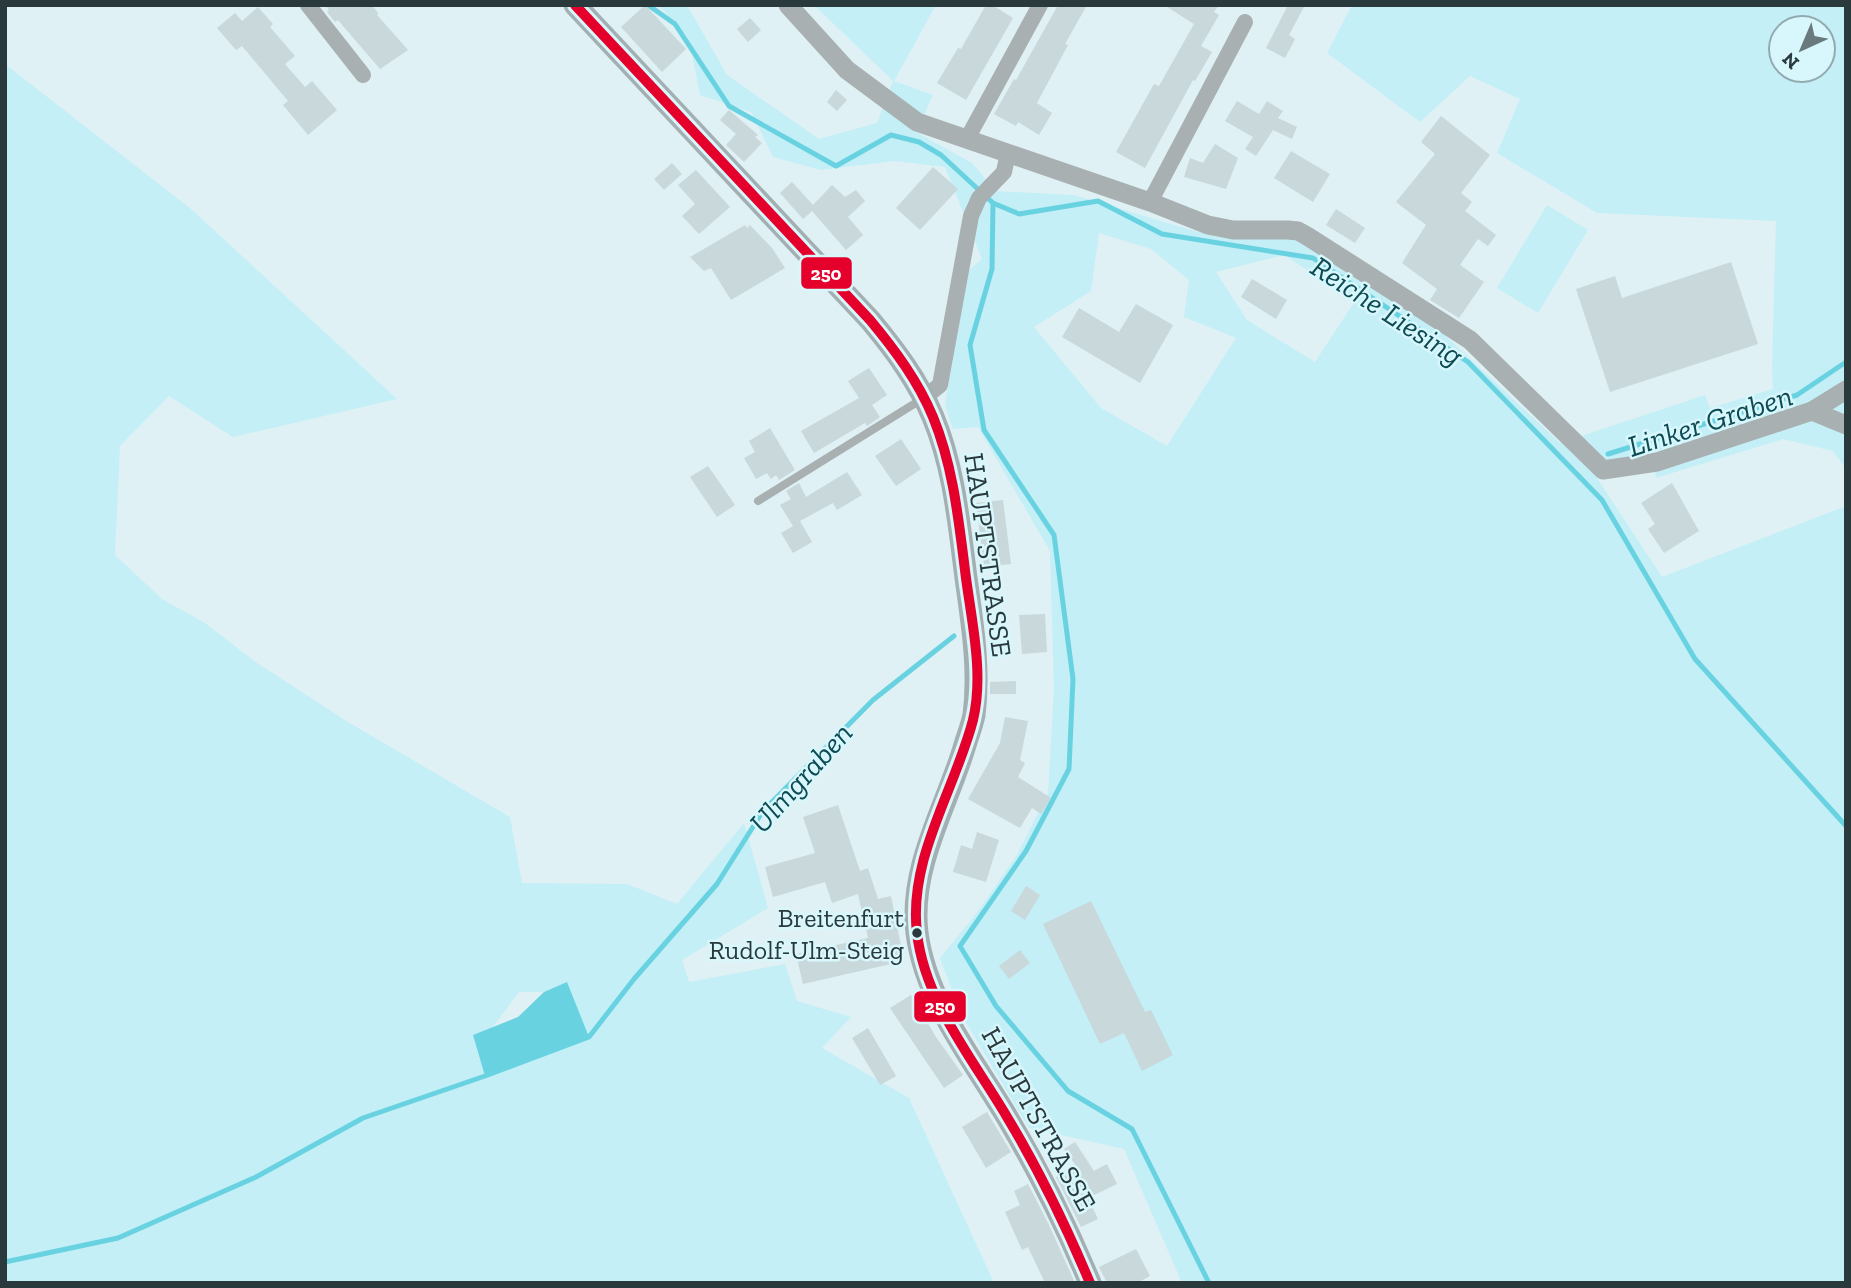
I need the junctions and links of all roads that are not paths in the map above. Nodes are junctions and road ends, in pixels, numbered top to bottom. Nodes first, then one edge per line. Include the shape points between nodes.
1 (308, 5) edge
2 (575, 5) edge
3 (788, 5) edge
4 (1040, 5) edge
5 (1245, 22) dead end
6 (363, 75) dead end
7 (967, 139) junction
8 (1008, 153) junction
9 (1150, 202) junction
10 (1846, 390) edge
11 (924, 398) junction
12 (1812, 411) junction
13 (1846, 425) edge
14 (758, 501) dead end
15 (1090, 1283) edge

1 - 6 street
2 - 11 main road, HAUPTSTRASSE via 851,297 889,343
3 - 7 street via 847,70 917,122
4 - 7 street
5 - 9 street
7 - 8 street
8 - 9 street
8 - 11 street via 1004,172 979,198 971,216 940,385
9 - 12 street via 1223,229 1288,230 1307,236 1470,340 1603,470 1657,461
10 - 12 street
11 - 14 lane
11 - 15 main road, HAUPTSTRASSE via 950,477 975,651 974,715 925,854 917,901 922,960 946,1017 1039,1172
12 - 13 street

